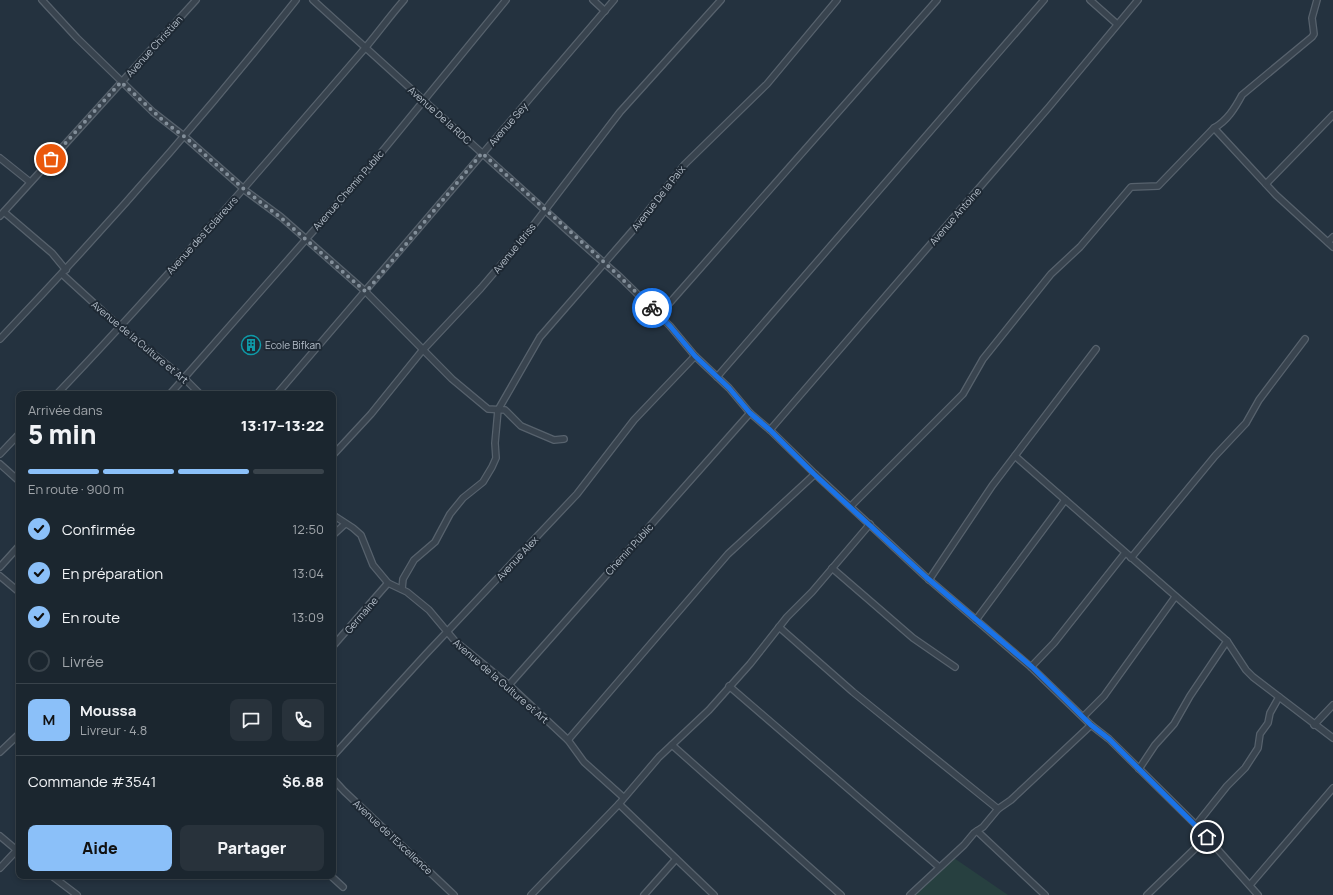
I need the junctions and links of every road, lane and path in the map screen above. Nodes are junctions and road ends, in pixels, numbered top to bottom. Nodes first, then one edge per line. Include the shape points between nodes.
1 (42, 0) edge
2 (196, 0) edge
3 (296, 0) edge
4 (313, 0) edge
5 (404, 0) edge
6 (506, 0) edge
7 (593, 0) edge
8 (614, 0) edge
9 (721, 0) edge
10 (837, 0) edge
11 (937, 0) edge
12 (1044, 0) edge
13 (1090, 0) edge
14 (1138, 0) edge
15 (1316, 0) edge
16 (605, 10) junction
17 (1116, 24) junction
18 (365, 48) junction
19 (121, 82) junction
20 (424, 100) junction
21 (1333, 115) edge
22 (1214, 128) junction
23 (185, 137) junction
24 (482, 153) junction
25 (0, 158) edge
26 (30, 182) junction
27 (1266, 184) junction
28 (243, 189) junction
29 (544, 210) junction
30 (2, 214) edge
31 (1333, 237) edge
32 (305, 239) junction
33 (1328, 242) junction
34 (1333, 247) edge
35 (604, 263) junction
36 (64, 272) junction
37 (366, 292) junction
38 (659, 315) junction
39 (120, 327) junction
40 (0, 339) edge
41 (1305, 339) dead end
42 (424, 349) junction
43 (1096, 350) dead end
44 (695, 356) junction
45 (717, 377) junction
46 (185, 379) junction
47 (60, 391) edge
48 (173, 391) edge
49 (197, 391) edge
50 (280, 391) edge
51 (498, 410) junction
52 (750, 413) junction
53 (770, 430) junction
54 (16, 437) edge
55 (564, 439) dead end
56 (336, 452) edge
57 (0, 454) edge
58 (1015, 456) junction
59 (0, 464) edge
60 (814, 474) junction
61 (16, 478) edge
62 (1065, 500) junction
63 (851, 506) junction
64 (336, 517) edge
65 (345, 524) junction
66 (870, 524) junction
67 (336, 532) edge
68 (16, 549) edge
69 (1125, 553) junction
70 (1131, 558) junction
71 (0, 567) edge
72 (832, 568) junction
73 (0, 576) edge
74 (929, 580) junction
75 (388, 583) junction
76 (16, 589) edge
77 (402, 589) junction
78 (1175, 597) junction
79 (976, 620) junction
80 (779, 627) junction
81 (448, 632) junction
82 (1227, 641) junction
83 (336, 643) edge
84 (955, 667) dead end
85 (1032, 667) junction
86 (509, 685) junction
87 (729, 686) junction
88 (1278, 697) junction
89 (1333, 705) edge
90 (1084, 716) junction
91 (1091, 725) junction
92 (1314, 725) junction
93 (16, 737) edge
94 (1333, 738) edge
95 (568, 740) junction
96 (672, 745) junction
97 (0, 752) edge
98 (336, 753) edge
99 (1139, 769) junction
100 (336, 782) edge
101 (1333, 788) edge
102 (623, 797) junction
103 (618, 804) junction
104 (998, 809) junction
105 (1196, 825) junction
106 (977, 831) junction
107 (0, 836) edge
108 (1207, 837) junction
109 (16, 850) edge
110 (16, 854) edge
111 (676, 859) junction
112 (939, 867) junction
113 (0, 868) edge
114 (56, 879) edge
115 (334, 879) edge
116 (1250, 885) junction
117 (343, 887) dead end
118 (77, 895) edge
119 (454, 895) edge
120 (532, 895) edge
121 (644, 895) edge
122 (714, 895) edge
123 (841, 895) edge
124 (910, 895) edge
125 (1045, 895) edge
126 (1147, 895) edge
127 (1258, 895) edge

1 - 19 street
2 - 19 street, Avenue Christian
3 - 23 street
4 - 18 street, Avenue De la RDC
5 - 18 street, Avenue des Eclaireurs
6 - 20 street, Avenue Chemin Public
7 - 16 street
8 - 16 street, Avenue Sey
9 - 29 street, Avenue Idriss via 620,112
10 - 35 street, Avenue De la Paix via 767,84 685,164
11 - 38 street
12 - 45 street
13 - 17 street
14 - 17 street, Avenue Antoine
15 - 22 street via 1312,18 1313,36 1242,95 1236,108
16 - 24 street, Avenue Sey
17 - 53 street, Avenue Antoine via 1049,107
18 - 20 street, Avenue De la RDC
18 - 28 street, Avenue des Eclaireurs
19 - 23 street via 162,120
19 - 26 street, Avenue Christian
20 - 24 street, Avenue De la RDC
20 - 32 street, Avenue Chemin Public via 367,170
21 - 27 street
22 - 27 street
22 - 63 street via 1158,186 1131,187 1080,247 1051,274 983,359 978,372 958,400
23 - 28 street
23 - 36 street
24 - 29 street, Avenue De la RDC
24 - 37 street, Avenue Sey
25 - 26 street
26 - 30 street, Avenue Christian
27 - 33 street
28 - 32 street
28 - 39 street, Avenue des Eclaireurs
29 - 35 street, Avenue De la RDC
29 - 42 street, Avenue Idriss via 481,288
30 - 36 street, Avenue de la Culture et Art via 52,253
31 - 33 street
32 - 37 street
32 - 46 street, Avenue Chemin Public
33 - 34 street
35 - 38 street, Avenue De la RDC
35 - 51 street, Avenue De la Paix via 540,337
36 - 39 street, Avenue de la Culture et Art
36 - 40 street
37 - 42 street
37 - 50 street, Avenue Sey
38 - 44 street, Avenue De la RDC
39 - 46 street, Avenue de la Culture et Art
39 - 47 street, Avenue des Eclaireurs
41 - 70 street via 1259,400 1246,423 1215,456
42 - 51 street via 438,366 488,409
42 - 56 street, Avenue Idriss via 371,414
43 - 58 street
44 - 45 street, Avenue De la RDC
44 - 81 street, Avenue Alex via 639,414 577,494
45 - 52 street, Avenue De la RDC
46 - 48 street, Avenue Chemin Public
46 - 49 street, Avenue de la Culture et Art
51 - 55 street via 505,410 520,426 554,440
51 - 77 street via 496,458 492,467 483,482 463,498 450,514 435,542 414,560 402,579
52 - 53 street, Avenue De la RDC
52 - 86 street, Chemin Public
53 - 60 street, Avenue De la RDC
54 - 57 street
58 - 62 street
58 - 74 street
59 - 61 street
60 - 63 street, Avenue De la RDC
60 - 95 street via 728,554
62 - 69 street
62 - 79 street
63 - 66 street, Avenue De la RDC
64 - 65 street, Avenue de la Culture et Art
65 - 67 street
65 - 75 street, Avenue de la Culture et Art via 361,535 373,565
66 - 72 street
66 - 74 street, Avenue De la RDC
68 - 71 street
69 - 70 street
69 - 85 street
70 - 78 street
72 - 80 street
72 - 84 street via 913,638
73 - 76 street
74 - 79 street, Avenue De la RDC
75 - 77 street, Avenue de la Culture et Art
75 - 83 street, Germaine
77 - 81 street, Avenue de la Culture et Art via 429,610
78 - 82 street
78 - 90 street via 1104,696
79 - 85 street, Avenue De la RDC
80 - 87 street
80 - 104 street via 854,692
81 - 86 street, Avenue de la Culture et Art via 454,641
81 - 98 street, Avenue Alex
82 - 88 street via 1246,670
82 - 99 street via 1174,724 1145,758
85 - 90 street, Avenue De la RDC
86 - 95 street, Avenue de la Culture et Art
87 - 96 street via 709,710
87 - 112 street
88 - 92 street
88 - 105 street via 1268,723 1260,734 1258,748 1245,768
89 - 92 street
90 - 91 street, Avenue De la RDC
91 - 99 street, Avenue De la RDC
91 - 104 street via 1011,800
92 - 94 street
93 - 97 street
95 - 102 street, Avenue de la Culture et Art via 584,762
96 - 102 street
96 - 123 street
99 - 105 street, Avenue De la RDC
100 - 119 street, Avenue de l'Excellence
101 - 116 street
102 - 103 street
103 - 111 street
103 - 120 street
104 - 106 street
105 - 108 street, Avenue De la RDC
106 - 112 street
106 - 125 street
107 - 109 street
108 - 116 street, Avenue De la RDC
108 - 126 street
110 - 113 street
111 - 121 street
111 - 122 street
112 - 124 street
114 - 118 street
115 - 117 street
116 - 127 street, Avenue De la RDC

